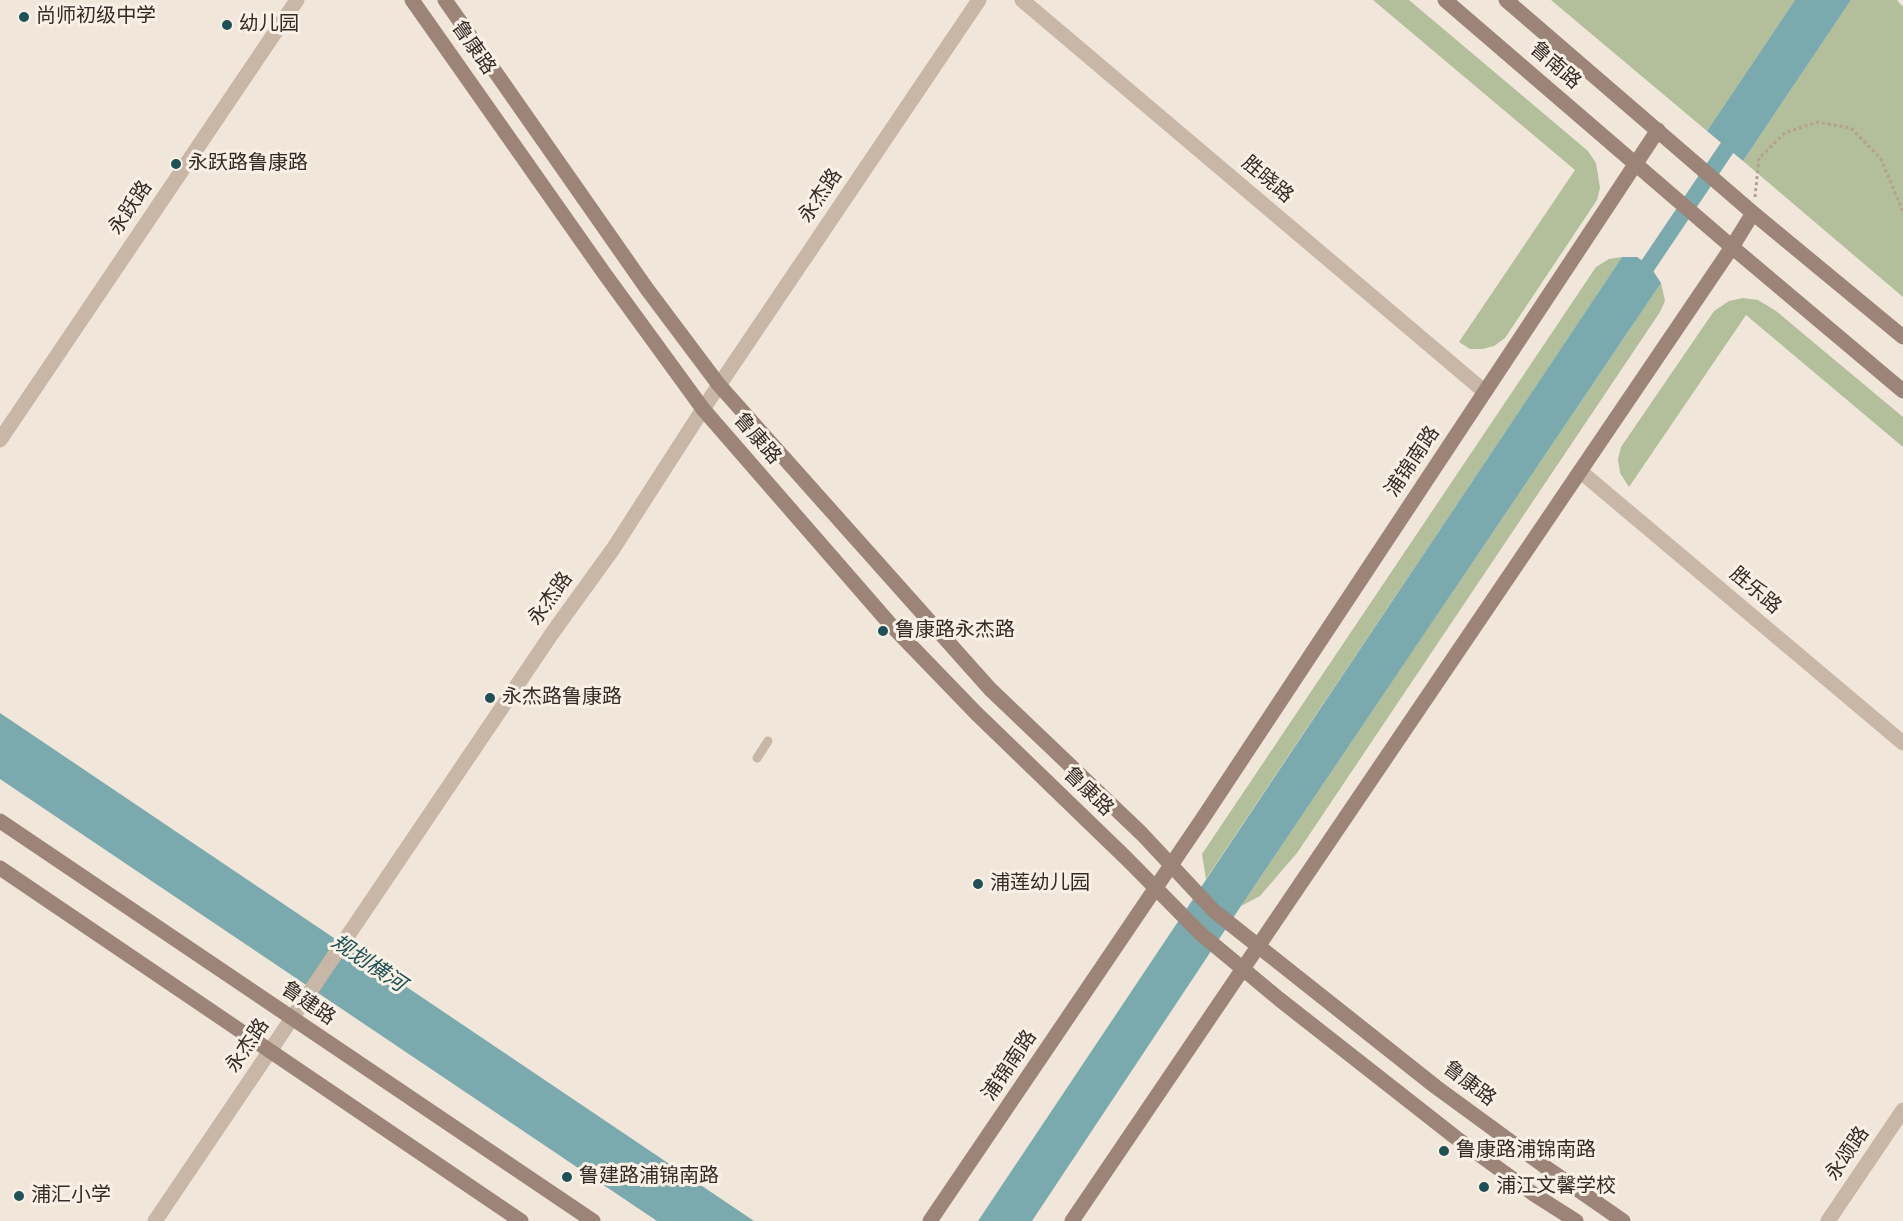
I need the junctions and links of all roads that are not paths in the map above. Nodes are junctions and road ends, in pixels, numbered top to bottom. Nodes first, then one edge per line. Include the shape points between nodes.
1 (297, 0) edge
2 (412, 0) edge
3 (445, 0) edge
4 (979, 0) edge
5 (1022, 0) edge
6 (1445, 0) edge
7 (1506, 0) edge
8 (1658, 130) junction
9 (1636, 164) junction
10 (1753, 213) junction
11 (1732, 247) junction
12 (1903, 338) edge
13 (719, 385) junction
14 (1903, 391) edge
15 (1485, 392) junction
16 (703, 409) junction
17 (0, 440) edge
18 (1580, 471) junction
19 (768, 741) dead end
20 (1903, 743) edge
21 (757, 758) dead end
22 (0, 821) edge
23 (1171, 865) junction
24 (0, 868) edge
25 (1155, 888) junction
26 (1258, 946) junction
27 (1242, 969) junction
28 (292, 1018) junction
29 (270, 1051) junction
30 (1903, 1110) edge
31 (155, 1221) edge
32 (521, 1221) edge
33 (593, 1221) edge
34 (930, 1221) edge
35 (1072, 1221) edge
36 (1575, 1221) edge
37 (1623, 1221) edge
38 (1828, 1221) edge

1 - 17 street, 永跃路
2 - 16 street, 鲁康路
3 - 13 street, 鲁康路
4 - 13 street, 永杰路
5 - 15 street, 胜晓路
6 - 9 street, 鲁南路
7 - 8 street, 鲁南路
8 - 9 street, 浦锦南路
8 - 10 street, 鲁南路
9 - 11 street, 鲁南路
9 - 15 street, 浦锦南路
10 - 11 street
10 - 12 street
11 - 14 street
11 - 18 street
13 - 16 street, 永杰路
13 - 23 street, 鲁康路 via 990,689
15 - 23 street, 浦锦南路
16 - 25 street, 鲁康路 via 890,624
16 - 28 street, 永杰路 via 613,549
18 - 20 street, 胜乐路
18 - 26 street
19 - 21 lane
22 - 28 street, 鲁建路
23 - 25 street, 浦锦南路
23 - 26 street, 鲁康路 via 1214,911
24 - 29 street
25 - 27 street, 鲁康路
25 - 34 street, 浦锦南路
26 - 27 street
26 - 37 street, 鲁康路 via 1449,1096
27 - 35 street
27 - 36 street, 鲁康路 via 1455,1137
28 - 29 street, 永杰路
28 - 33 street, 鲁建路
29 - 31 street, 永杰路
29 - 32 street
30 - 38 street, 永颂路

